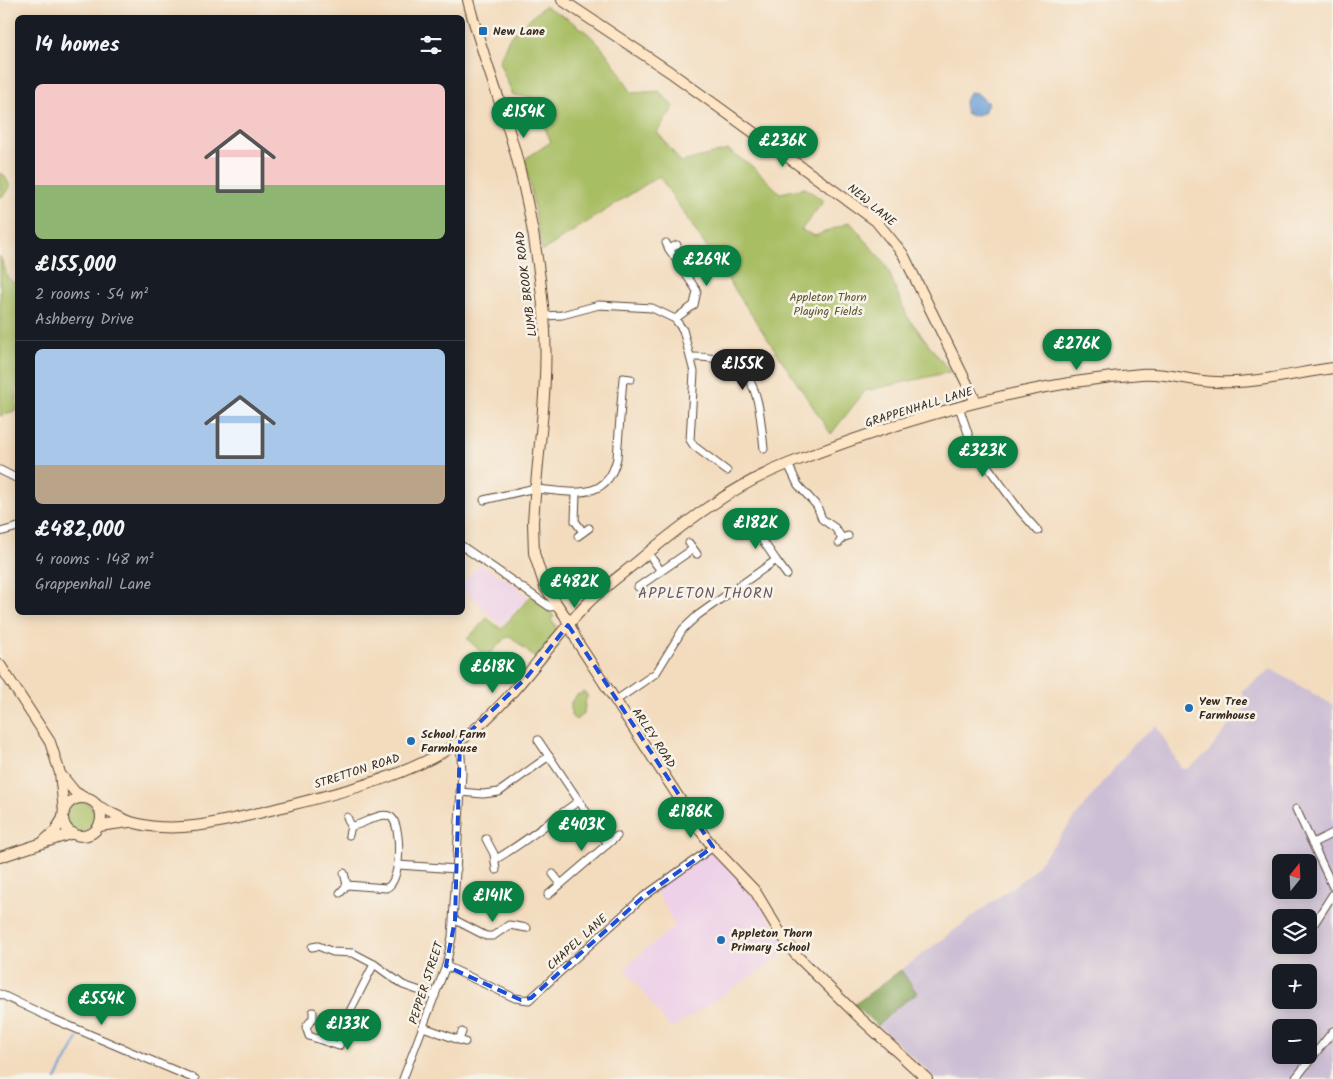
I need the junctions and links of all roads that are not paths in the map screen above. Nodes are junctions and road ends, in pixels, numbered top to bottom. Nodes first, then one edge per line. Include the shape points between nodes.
1 (468, 0) edge
2 (562, 0) edge
3 (677, 245) dead end
4 (544, 316) junction
5 (675, 319) junction
6 (691, 357) junction
7 (1333, 368) edge
8 (631, 378) dead end
9 (976, 402) junction
10 (959, 407) junction
11 (764, 450) dead end
12 (788, 464) junction
13 (0, 470) edge
14 (727, 471) dead end
15 (15, 478) edge
16 (535, 488) junction
17 (576, 493) junction
18 (484, 500) dead end
19 (15, 528) edge
20 (754, 528) dead end
21 (1038, 531) dead end
22 (0, 532) edge
23 (583, 532) dead end
24 (843, 539) dead end
25 (465, 548) edge
26 (693, 548) dead end
27 (648, 554) junction
28 (776, 560) junction
29 (661, 571) junction
30 (787, 575) dead end
31 (638, 587) dead end
32 (556, 606) junction
33 (568, 626) junction
34 (0, 665) edge
35 (615, 701) junction
36 (538, 740) dead end
37 (460, 741) junction
38 (549, 756) junction
39 (60, 773) junction
40 (460, 792) junction
41 (86, 798) junction
42 (579, 801) junction
43 (98, 806) junction
44 (1296, 809) dead end
45 (64, 815) junction
46 (347, 817) dead end
47 (130, 822) junction
48 (99, 826) junction
49 (350, 826) junction
50 (1333, 833) edge
51 (73, 834) junction
52 (349, 835) dead end
53 (617, 836) dead end
54 (486, 838) dead end
55 (1313, 843) junction
56 (608, 844) junction
57 (37, 846) junction
58 (713, 848) junction
59 (0, 857) edge
60 (496, 859) junction
61 (398, 865) junction
62 (457, 869) junction
63 (496, 870) dead end
64 (344, 873) dead end
65 (553, 874) dead end
66 (347, 884) junction
67 (561, 884) junction
68 (1333, 887) edge
69 (340, 893) dead end
70 (1333, 894) edge
71 (548, 895) dead end
72 (1317, 919) edge
73 (454, 920) junction
74 (527, 928) dead end
75 (310, 948) dead end
76 (374, 964) junction
77 (446, 966) junction
78 (0, 994) edge
79 (435, 996) junction
80 (313, 1012) dead end
81 (423, 1027) junction
82 (1333, 1031) edge
83 (462, 1032) dead end
84 (195, 1079) edge
85 (403, 1079) edge
86 (927, 1079) edge
87 (1295, 1079) edge

1 - 4 street, LUMB BROOK ROAD via 483,57 516,154 535,243
2 - 9 street, NEW LANE via 670,72 876,221 903,254
3 - 5 street via 668,246 697,291 694,304
4 - 5 street via 562,315 599,305 652,308
4 - 16 street, LUMB BROOK ROAD via 543,396
5 - 6 street via 684,330
6 - 11 street via 723,360 736,365 747,375 753,385
6 - 14 street via 694,393 690,440
7 - 9 street, GRAPPENHALL LANE via 1224,382 1141,374
8 - 17 street via 623,378 614,469 599,487
9 - 10 street, GRAPPENHALL LANE
10 - 12 street, GRAPPENHALL LANE
10 - 21 street via 972,445
12 - 24 street via 798,485 817,506 822,519
12 - 27 street, GRAPPENHALL LANE via 728,494
13 - 15 street
16 - 17 street
16 - 18 street
16 - 32 street, LUMB BROOK ROAD via 534,553 545,587
17 - 23 street via 575,521
19 - 22 street
20 - 28 street
25 - 32 street via 550,607
26 - 29 street
27 - 29 street
27 - 33 street, GRAPPENHALL LANE via 587,604
28 - 30 street
28 - 35 street via 698,615 684,629 656,673
29 - 31 street
32 - 33 street, LUMB BROOK ROAD via 565,616
33 - 35 street, ARLEY ROAD
33 - 37 street, STRETTON ROAD via 526,678
34 - 39 street via 50,742
35 - 58 street, ARLEY ROAD
36 - 38 street
37 - 40 street, PEPPER STREET
37 - 47 street, STRETTON ROAD via 398,772 251,815 180,827 160,828
38 - 40 street via 496,793
38 - 42 street
39 - 41 street via 75,792
39 - 45 street
40 - 62 street, PEPPER STREET
41 - 43 street
41 - 45 street via 70,803
42 - 56 street
42 - 60 street via 525,842
43 - 47 street, STRETTON ROAD
43 - 48 street
44 - 55 street
45 - 51 street via 65,824
45 - 57 street via 55,832
46 - 49 street
47 - 48 street, STRETTON ROAD
48 - 51 street via 90,834
49 - 52 street
49 - 61 street via 380,816 391,817 398,830
50 - 55 street
51 - 57 street
53 - 56 street
54 - 60 street
55 - 68 street
56 - 67 street
57 - 59 street
58 - 77 street, CHAPEL LANE via 643,897 529,1000 515,998
58 - 86 street, ARLEY ROAD via 755,891 796,955
60 - 63 street
61 - 62 street
61 - 66 street via 391,887
62 - 73 street, PEPPER STREET
64 - 66 street
65 - 67 street
66 - 69 street
67 - 71 street
70 - 72 street
73 - 74 street via 486,936 498,934 509,925
73 - 77 street, PEPPER STREET
75 - 76 street via 318,946 333,952 352,953
76 - 79 street via 403,985
76 - 80 street via 350,1011 339,1046 305,1036
77 - 79 street, PEPPER STREET
78 - 84 street
79 - 81 street, PEPPER STREET
81 - 83 street via 462,1041
81 - 85 street, PEPPER STREET
82 - 87 street

